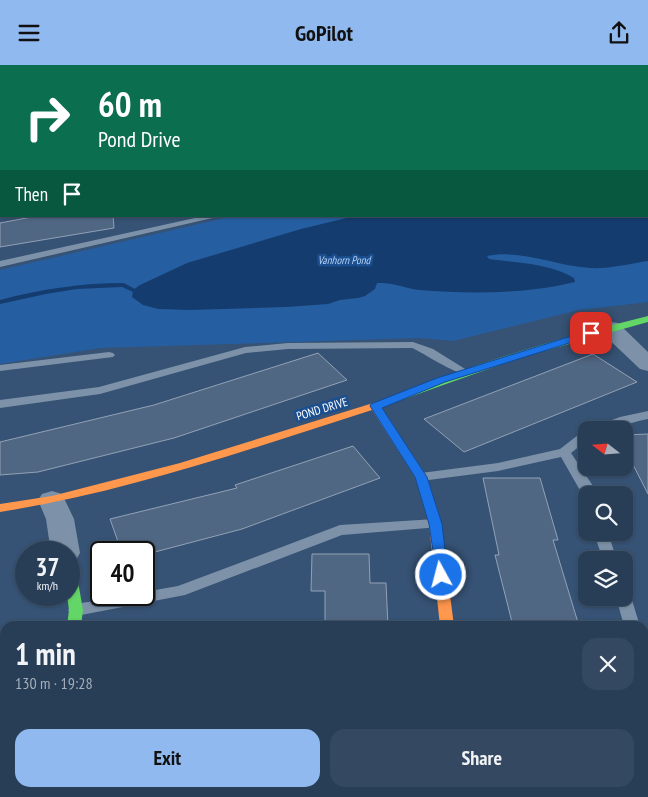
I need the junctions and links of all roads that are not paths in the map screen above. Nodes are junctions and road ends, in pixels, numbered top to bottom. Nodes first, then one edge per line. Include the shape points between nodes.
1 (212, 217) edge
2 (0, 264) edge
3 (648, 319) edge
4 (610, 327) junction
5 (109, 355) dead end
6 (648, 364) edge
7 (0, 368) edge
8 (464, 373) junction
9 (0, 404) edge
10 (375, 406) junction
11 (648, 415) edge
12 (621, 421) edge
13 (578, 442) edge
14 (564, 453) junction
15 (421, 477) junction
16 (586, 486) edge
17 (52, 500) junction
18 (0, 508) edge
19 (435, 524) junction
20 (64, 541) edge
21 (75, 606) edge
22 (626, 606) edge
23 (76, 610) junction
24 (75, 621) edge
25 (447, 621) edge
26 (630, 621) edge

1 - 2 lane
3 - 4 street, POND DRIVE
4 - 6 street
4 - 8 street, POND DRIVE
5 - 7 lane
8 - 9 lane via 414,345 288,346 245,350 100,390
8 - 10 street, POND DRIVE
10 - 15 street
10 - 17 street, POND DRIVE via 184,466
11 - 12 lane
13 - 14 lane
14 - 15 lane via 498,467
14 - 16 lane
15 - 19 street
17 - 18 street, POND DRIVE
17 - 20 street
19 - 23 lane via 340,530 180,591
19 - 25 street
21 - 23 street
22 - 26 lane
23 - 24 street

